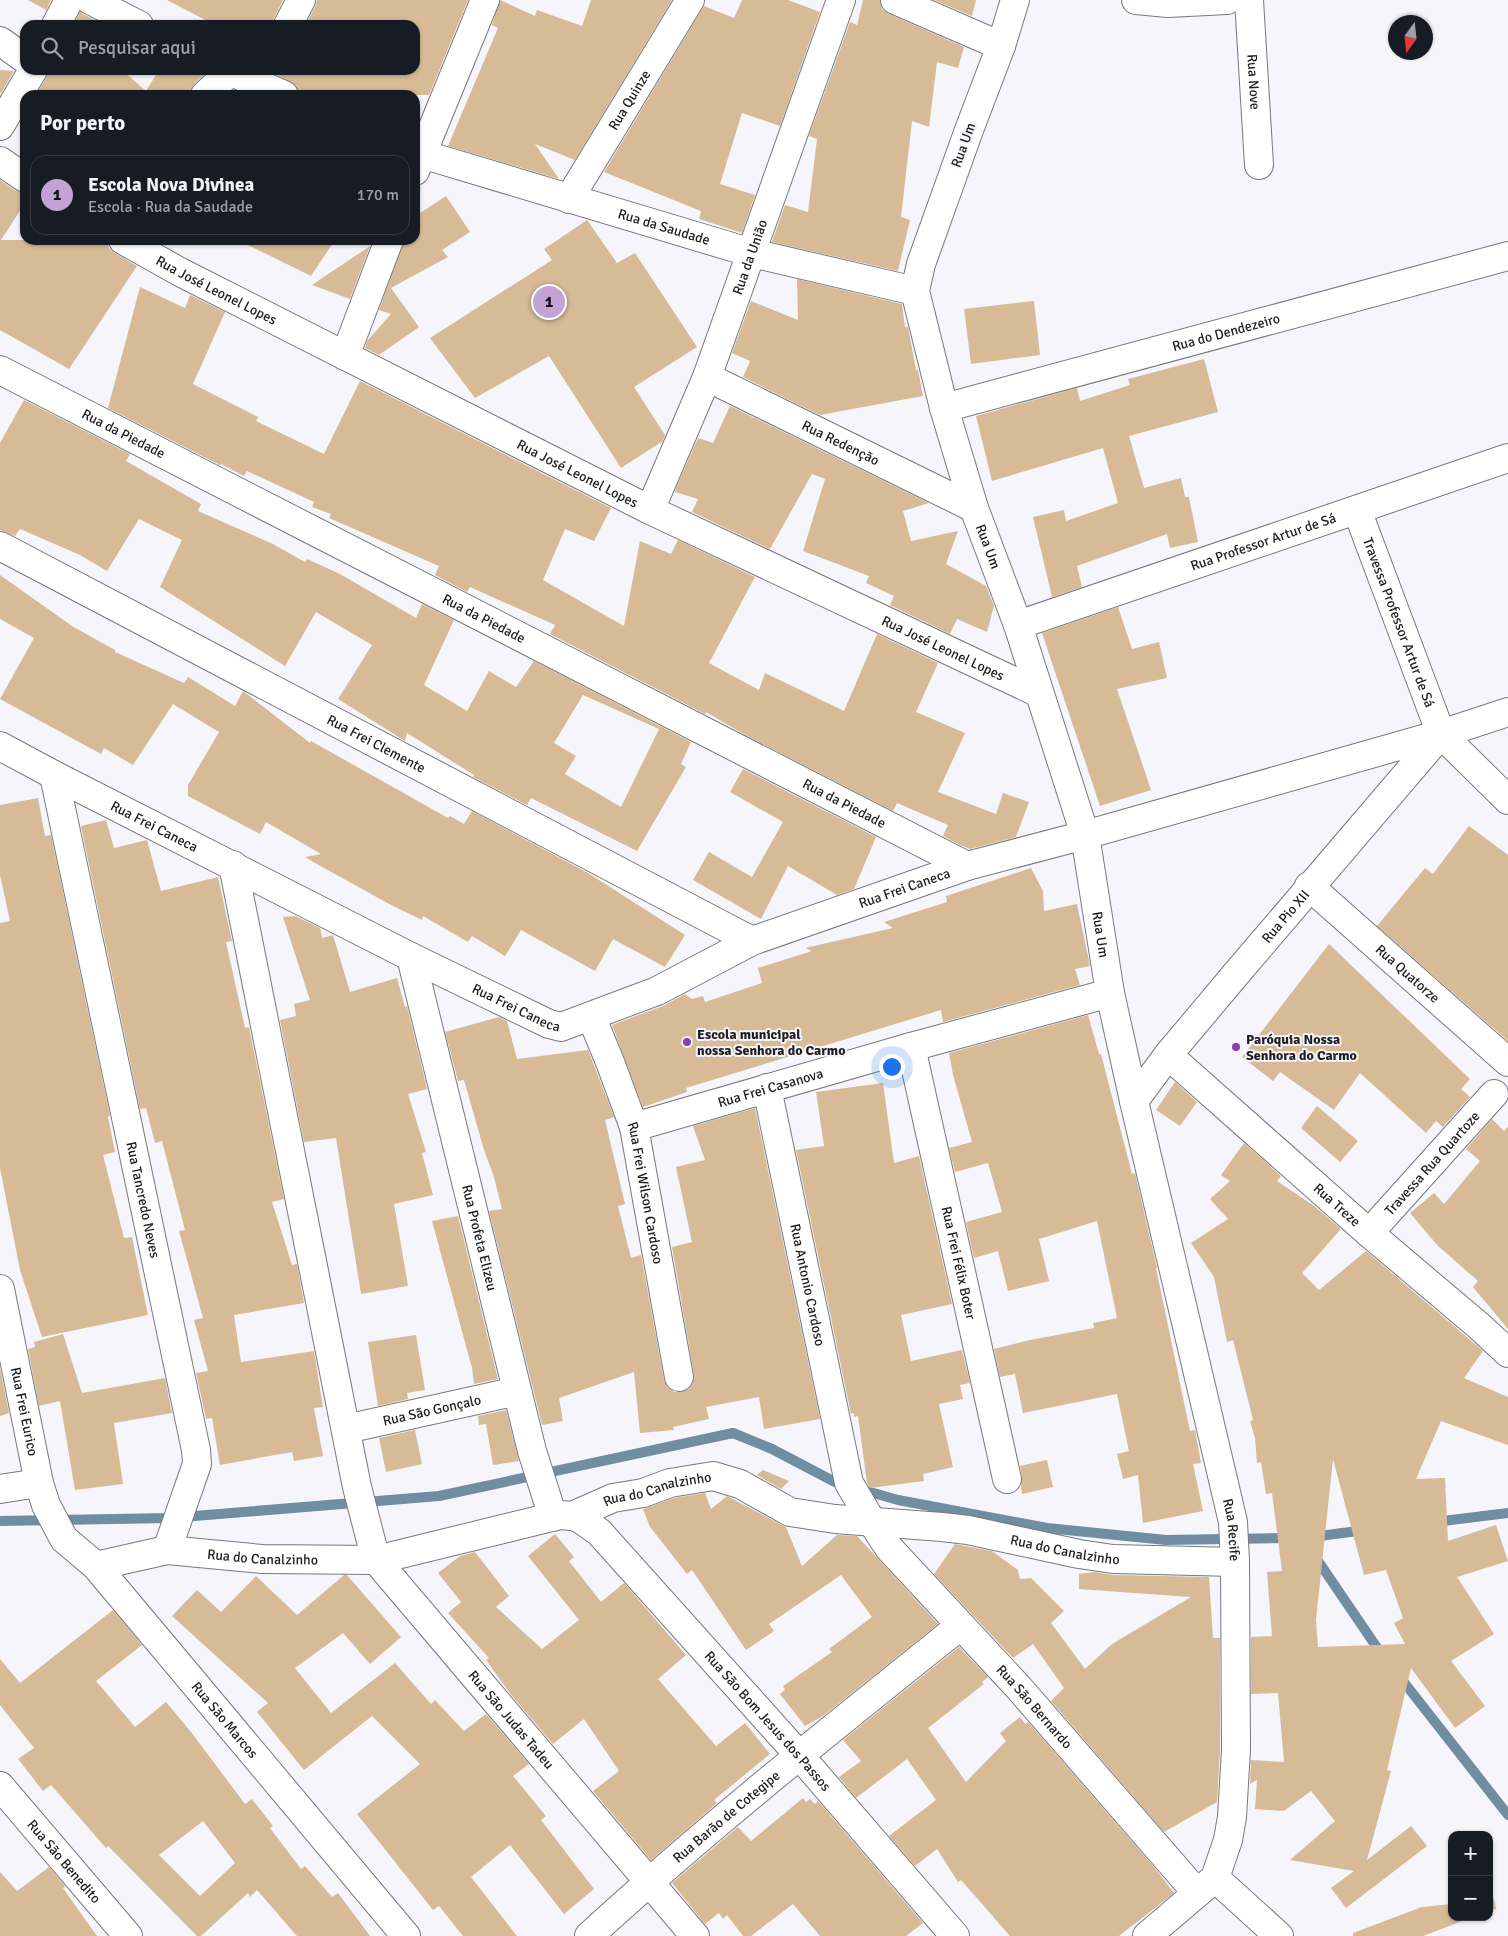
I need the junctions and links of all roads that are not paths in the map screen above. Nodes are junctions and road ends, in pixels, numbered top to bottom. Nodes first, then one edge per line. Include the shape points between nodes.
1 (69, 0) edge
2 (90, 0) edge
3 (302, 0) edge
4 (485, 0) edge
5 (690, 0) edge
6 (841, 0) edge
7 (895, 0) edge
8 (1014, 0) edge
9 (1136, 0) edge
10 (1228, 0) edge
11 (1249, 0) edge
12 (59, 20) edge
13 (129, 20) edge
14 (291, 20) edge
15 (0, 42) edge
16 (1001, 46) junction
17 (20, 56) edge
18 (30, 75) edge
19 (224, 75) edge
20 (261, 77) edge
21 (21, 90) edge
22 (210, 90) edge
23 (278, 90) edge
24 (20, 92) edge
25 (0, 126) edge
26 (420, 152) edge
27 (420, 160) edge
28 (0, 161) edge
29 (1259, 165) dead end
30 (20, 175) edge
31 (569, 198) junction
32 (132, 245) edge
33 (387, 245) edge
34 (752, 253) junction
35 (1508, 256) edge
36 (915, 291) junction
37 (345, 356) junction
38 (0, 370) edge
39 (706, 377) junction
40 (944, 408) junction
41 (1508, 458) edge
42 (974, 508) junction
43 (650, 510) junction
44 (1358, 510) junction
45 (0, 546) edge
46 (1018, 624) junction
47 (1039, 693) junction
48 (1508, 712) edge
49 (1441, 734) junction
50 (0, 746) edge
51 (54, 775) junction
52 (1508, 800) edge
53 (1085, 836) junction
54 (233, 865) junction
55 (967, 866) junction
56 (1309, 886) junction
57 (752, 941) junction
58 (411, 957) junction
59 (1110, 993) junction
60 (590, 1016) junction
61 (911, 1047) junction
62 (1168, 1055) junction
63 (1508, 1062) edge
64 (767, 1088) junction
65 (1503, 1092) edge
66 (1134, 1101) junction
67 (634, 1127) junction
68 (1369, 1233) junction
69 (0, 1289) edge
70 (1508, 1353) edge
71 (679, 1377) dead end
72 (517, 1392) junction
73 (346, 1429) junction
74 (1008, 1479) dead end
75 (0, 1489) edge
76 (42, 1494) junction
77 (557, 1511) junction
78 (868, 1516) junction
79 (169, 1544) junction
80 (1235, 1557) junction
81 (376, 1560) junction
82 (96, 1566) junction
83 (960, 1626) junction
84 (798, 1755) junction
85 (0, 1786) edge
86 (649, 1881) junction
87 (1206, 1885) junction
88 (128, 1936) edge
89 (406, 1936) edge
90 (589, 1936) edge
91 (695, 1936) edge
92 (955, 1936) edge
93 (1147, 1936) edge
94 (1279, 1936) edge

1 - 12 street
2 - 13 street
3 - 14 street
4 - 26 street
5 - 31 street, Rua Quinze
6 - 34 street, Rua da União
7 - 16 street
8 - 16 street, Rua Um
9 - 10 street via 1168,3
11 - 29 street, Rua Nove
15 - 17 street
16 - 36 street, Rua Um via 921,264
18 - 21 street
19 - 22 street
20 - 23 street
24 - 25 street
27 - 31 street, Rua da Saudade
28 - 30 street
31 - 34 street, Rua da Saudade
32 - 37 street, Rua José Leonel Lopes
33 - 37 street
34 - 36 street, Rua da Saudade
34 - 39 street, Rua da União
35 - 40 street, Rua do Dendezeiro
36 - 40 street, Rua Um
37 - 43 street, Rua José Leonel Lopes
38 - 55 street, Rua da Piedade
39 - 42 street, Rua Redenção
39 - 43 street, Rua da União
40 - 42 street, Rua Um
41 - 44 street, Rua Professor Artur de Sá
42 - 46 street, Rua Um
43 - 47 street, Rua José Leonel Lopes
44 - 46 street, Rua Professor Artur de Sá
44 - 49 street, Travessa Professor Artur de Sá
45 - 57 street, Rua Frei Clemente
46 - 47 street, Rua Um
47 - 53 street, Rua Um
48 - 49 street
49 - 52 street
49 - 53 street
49 - 56 street, Rua Pio XII
50 - 51 street, Rua Frei Caneca
51 - 54 street, Rua Frei Caneca
51 - 79 street, Rua Tancredo Neves via 196,1450 196,1464
53 - 55 street, Rua Frei Caneca
53 - 59 street, Rua Um
54 - 58 street, Rua Frei Caneca
54 - 73 street, Rua São Judas Tadeu
55 - 57 street, Rua Frei Caneca
56 - 62 street, Rua Pio XII
56 - 63 street, Rua Quatorze
57 - 60 street, Rua Frei Caneca via 657,991
58 - 60 street, Rua Frei Caneca via 557,1027 566,1027
58 - 72 street, Rua Profeta Elizeu
59 - 61 street, Rua Frei Casanova
59 - 66 street, Rua Um
60 - 67 street, Rua Frei Wilson Cardoso
61 - 64 street, Rua Frei Casanova
61 - 74 street, Rua Frei Félix Boter
62 - 66 street, Rua Pio XII
62 - 68 street, Rua Treze
64 - 67 street, Rua Frei Casanova
64 - 78 street, Rua Antonio Cardoso via 849,1482
65 - 68 street, Travessa Rua Quartoze
66 - 80 street, Rua Recife via 1233,1522
67 - 71 street, Rua Frei Wilson Cardoso
68 - 70 street, Rua Treze
69 - 76 street, Rua Frei Eurico
72 - 73 street, Rua São Gonçalo
72 - 77 street, Rua Profeta Elizeu via 532,1451
73 - 81 street, Rua São Judas Tadeu
75 - 76 street
76 - 82 street, Rua São Marcos via 64,1539
77 - 78 street, Rua do Canalzinho via 643,1493 670,1483 713,1476 740,1484 790,1512 835,1519
77 - 81 street, Rua do Canalzinho
77 - 84 street, Rua São Bom Jesus dos Passos via 579,1518 599,1532
78 - 80 street, Rua do Canalzinho via 968,1530 1114,1559
78 - 83 street, Rua São Bernardo via 889,1548
79 - 81 street, Rua do Canalzinho via 262,1559
79 - 82 street
80 - 87 street, Rua Recife via 1234,1796 1228,1840
81 - 86 street, Rua São Judas Tadeu
82 - 89 street, Rua São Marcos
83 - 84 street, Rua Barão de Cotegipe
83 - 87 street, Rua São Bernardo
84 - 86 street, Rua Barão de Cotegipe
84 - 92 street, Rua São Bom Jesus dos Passos
85 - 88 street, Rua São Benedito
86 - 90 street, Rua Barão de Cotegipe
86 - 91 street, Rua São Judas Tadeu
87 - 93 street, Rua Recife
87 - 94 street, Rua São Bernardo

